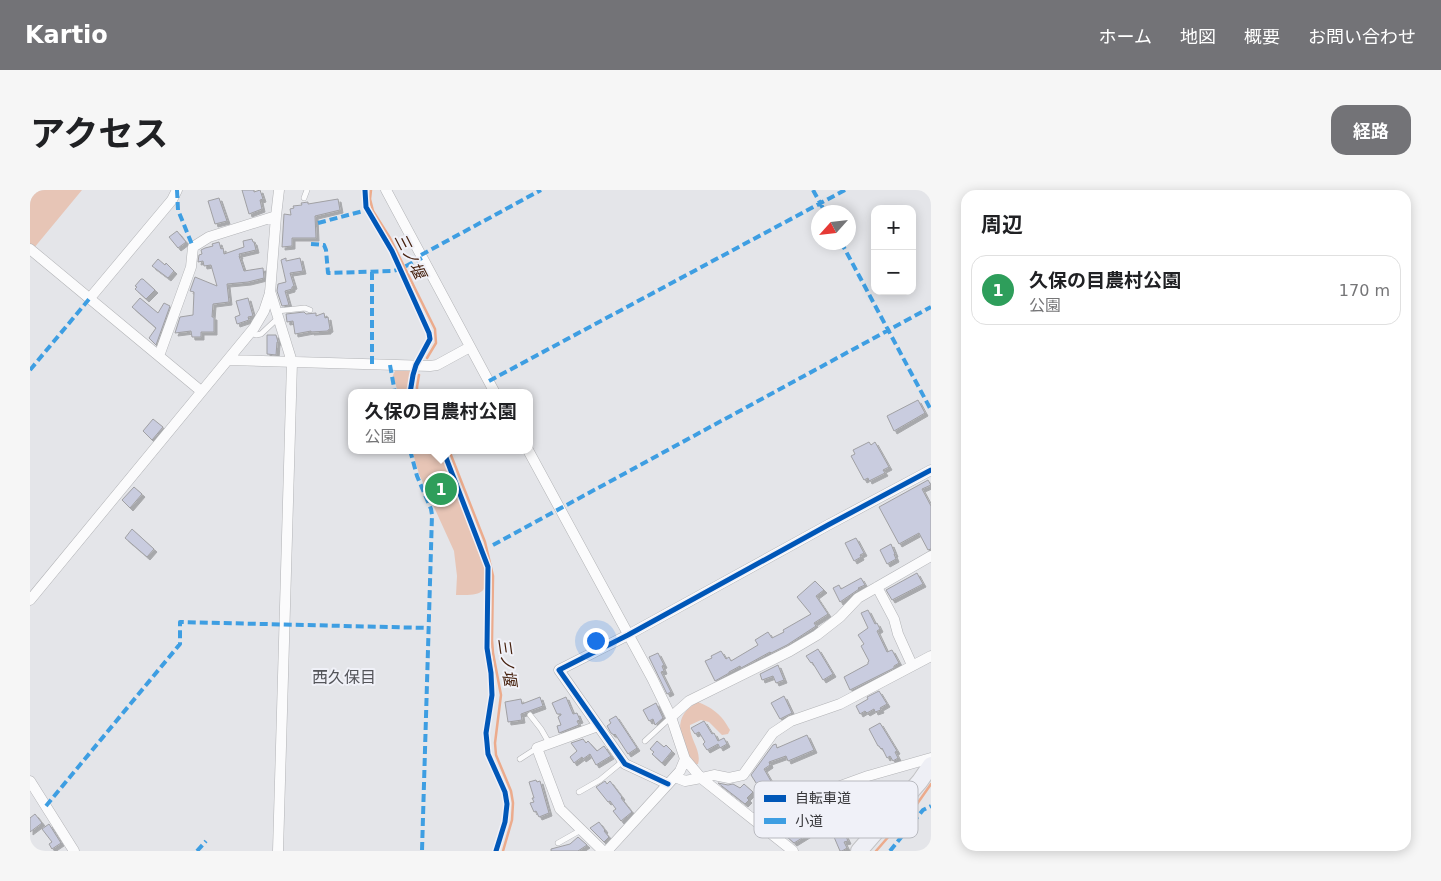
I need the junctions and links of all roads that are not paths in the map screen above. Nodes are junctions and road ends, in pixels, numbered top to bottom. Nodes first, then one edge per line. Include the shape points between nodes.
1 (176, 190) edge
2 (279, 190) edge
3 (307, 190) edge
4 (386, 190) edge
5 (304, 198) dead end
6 (276, 216) junction
7 (30, 249) edge
8 (270, 290) junction
9 (90, 298) junction
10 (310, 310) dead end
11 (260, 318) junction
12 (275, 318) junction
13 (250, 333) junction
14 (470, 347) junction
15 (159, 356) junction
16 (228, 360) junction
17 (292, 362) junction
18 (494, 389) edge
19 (202, 391) junction
20 (530, 454) edge
21 (931, 470) edge
22 (931, 556) edge
23 (877, 587) junction
24 (30, 600) edge
25 (628, 635) junction
26 (931, 656) edge
27 (912, 665) junction
28 (530, 715) dead end
29 (671, 717) junction
30 (598, 726) junction
31 (645, 741) dead end
32 (549, 743) junction
33 (536, 748) junction
34 (520, 758) dead end
35 (931, 758) edge
36 (686, 759) junction
37 (623, 761) junction
38 (931, 765) edge
39 (701, 778) junction
40 (671, 780) junction
41 (30, 781) edge
42 (854, 781) edge
43 (918, 783) edge
44 (579, 792) dead end
45 (752, 819) edge
46 (581, 830) junction
47 (776, 838) edge
48 (870, 838) edge
49 (558, 843) dead end
50 (74, 851) edge
51 (278, 851) edge
52 (605, 851) edge
53 (792, 851) edge
54 (859, 851) edge

1 - 9 street via 172,200
2 - 6 street
3 - 5 lane
4 - 14 street
6 - 8 street
6 - 15 street via 209,237 193,247 191,267
7 - 9 street
8 - 11 street
8 - 12 street
9 - 15 street
10 - 12 lane via 305,308
11 - 12 lane
11 - 13 street
12 - 13 lane via 261,334
12 - 17 street
13 - 16 street
14 - 17 street via 430,366
14 - 18 street
15 - 19 street
16 - 17 street
16 - 19 street
17 - 51 street
19 - 24 street
20 - 25 street
21 - 25 street
22 - 23 street
23 - 27 street
23 - 29 street via 858,598 817,635 790,652 689,701
25 - 29 street
25 - 30 street via 559,670
26 - 27 street
27 - 39 street via 840,704 791,721 773,733 743,775
28 - 32 lane
29 - 31 lane
29 - 36 street
30 - 32 street
30 - 37 street
32 - 33 street
33 - 34 lane
33 - 46 street via 560,809
35 - 42 street
36 - 39 street
36 - 40 street
37 - 40 street
37 - 44 lane
38 - 43 main road
39 - 40 street
39 - 45 street
40 - 52 street
41 - 50 street
46 - 49 lane
46 - 52 street
47 - 53 street
48 - 54 main road

